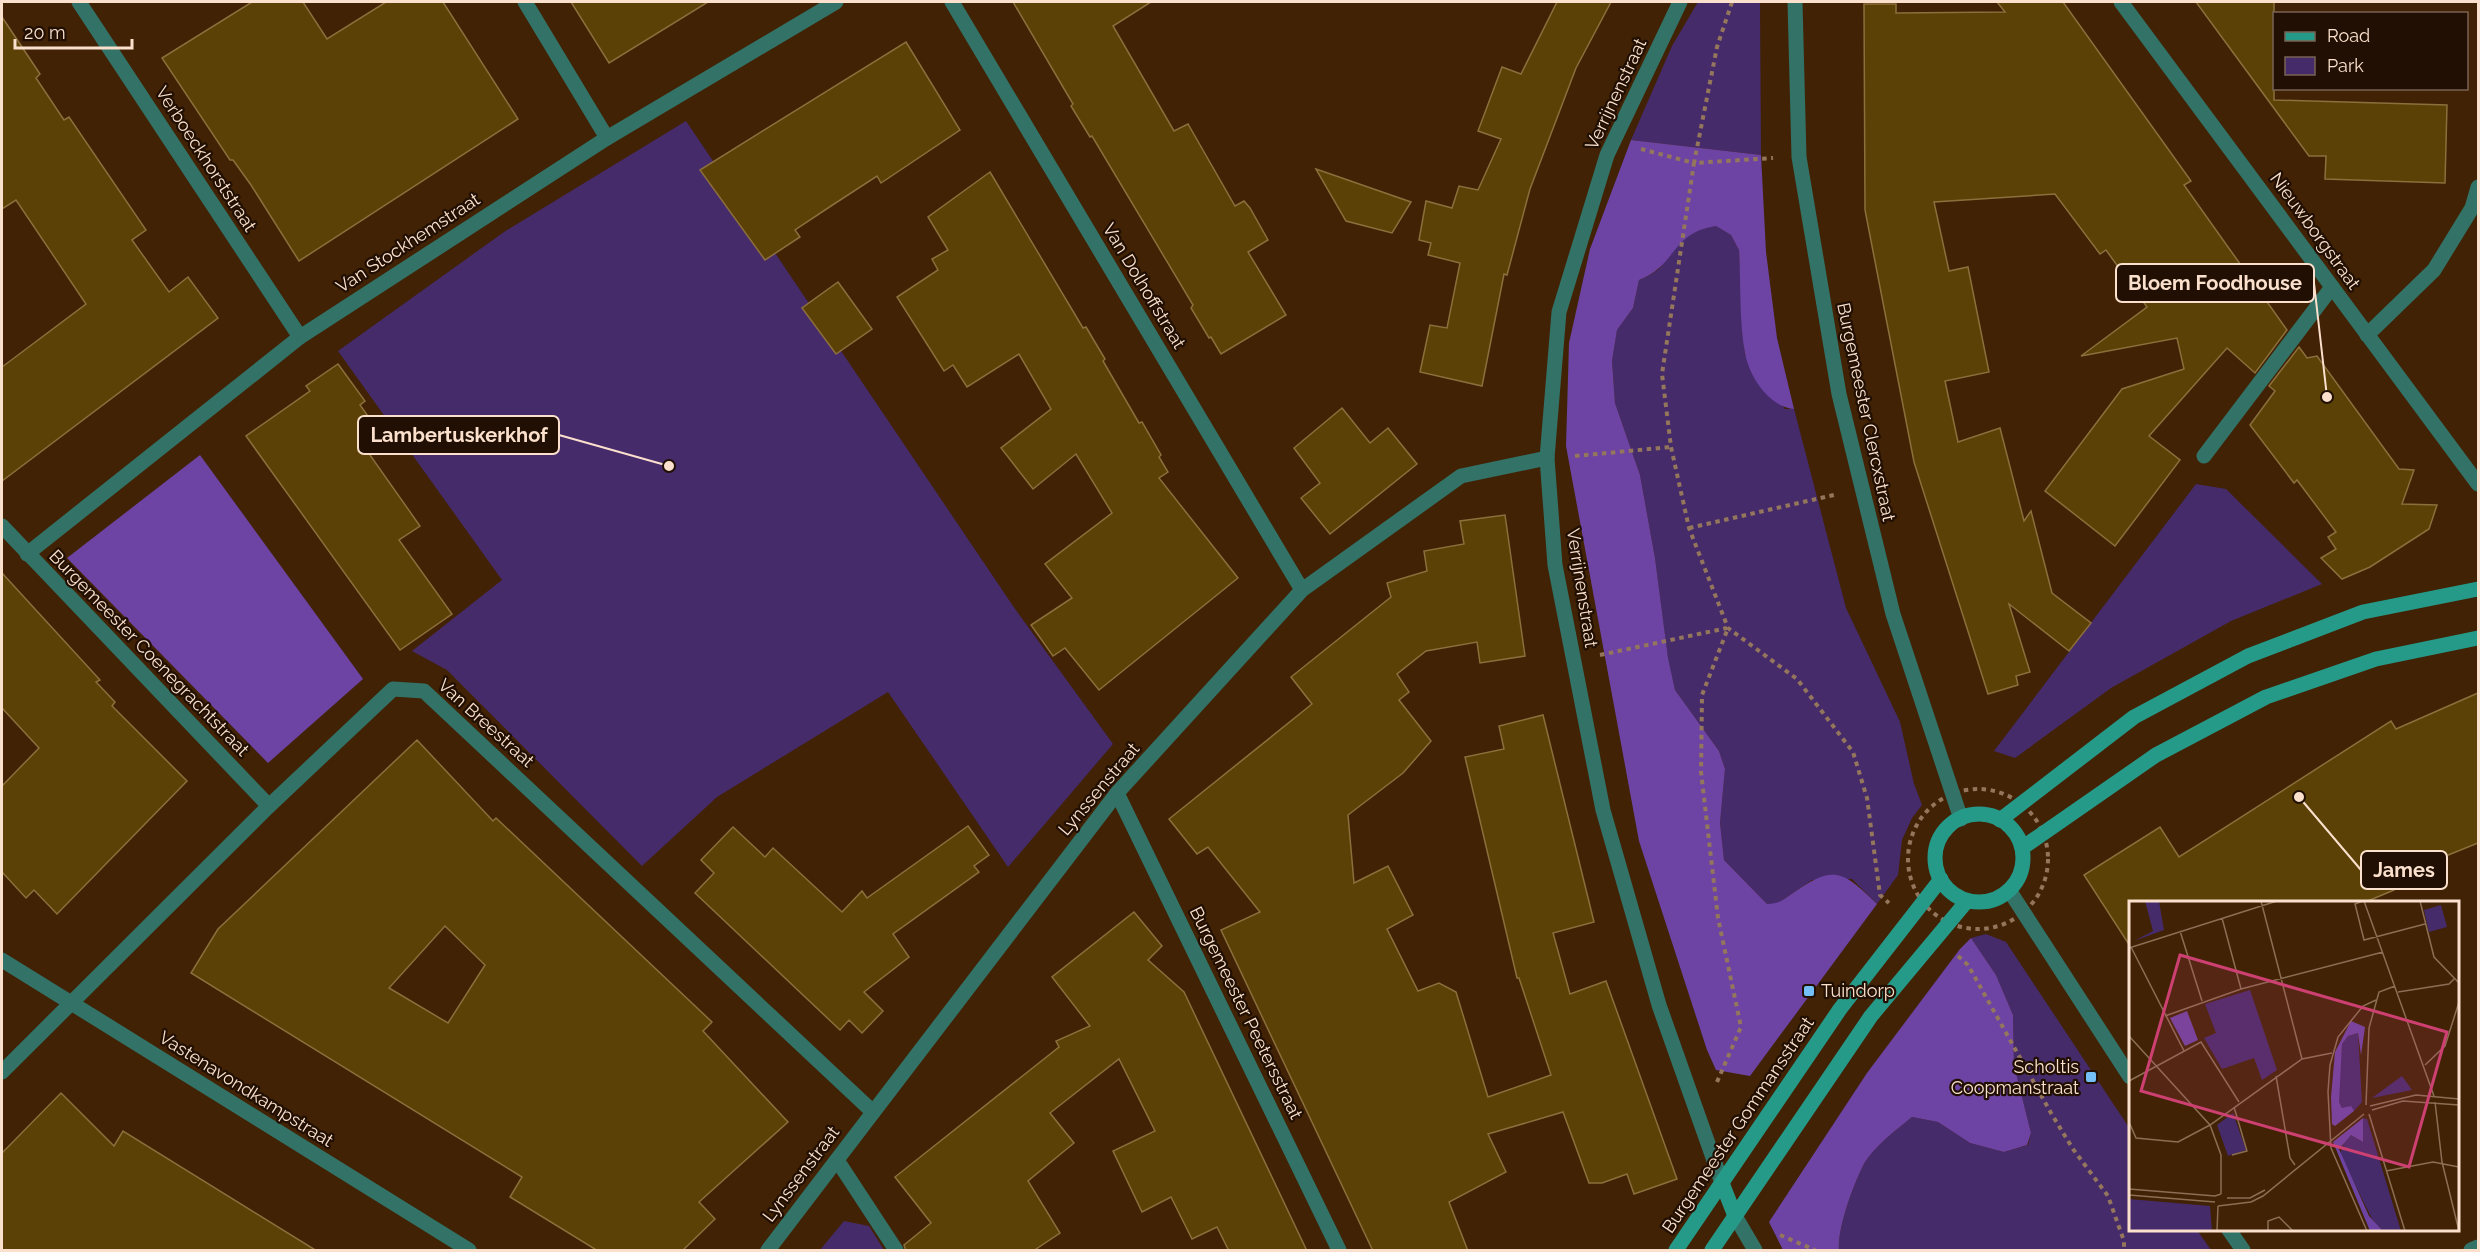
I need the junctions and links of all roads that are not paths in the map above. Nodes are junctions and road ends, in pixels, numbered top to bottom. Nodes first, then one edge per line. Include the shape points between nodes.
1 (79, 2) edge
2 (525, 2) edge
3 (836, 2) edge
4 (952, 2) edge
5 (1680, 2) edge
6 (1795, 2) edge
7 (2121, 2) edge
8 (607, 138) junction
9 (2478, 187) edge
10 (2332, 287) junction
11 (2367, 335) junction
12 (300, 337) junction
13 (2204, 456) dead end
14 (1547, 458) junction
15 (2478, 484) edge
16 (2, 526) edge
17 (27, 554) junction
18 (2478, 589) edge
19 (1302, 590) junction
20 (2478, 638) edge
21 (1117, 793) junction
22 (269, 806) junction
23 (1962, 819) junction
24 (2000, 820) junction
25 (2022, 848) junction
26 (1941, 879) junction
27 (2009, 890) junction
28 (1967, 901) junction
29 (2, 960) edge
30 (72, 1004) junction
31 (2, 1072) edge
32 (2129, 1075) edge
33 (873, 1112) junction
34 (837, 1160) junction
35 (1722, 1183) junction
36 (1735, 1216) junction
37 (2230, 1231) edge
38 (2478, 1247) edge
39 (469, 1251) edge
40 (768, 1251) edge
41 (896, 1251) edge
42 (1340, 1251) edge
43 (1677, 1251) edge
44 (1712, 1251) edge
45 (1755, 1251) edge
46 (2243, 1251) edge
47 (2471, 1251) edge

1 - 12 street, Verboeckhorststraat
2 - 8 street
3 - 8 street, Van Stockhemstraat
4 - 19 street, Van Dolhoffstraat
5 - 14 street, Verrijnenstraat via 1607,155 1559,312
6 - 23 street, Burgemeester Clercxstraat via 1799,157 1837,382 1893,614
7 - 10 street, Nieuwborgstraat
8 - 12 street, Van Stockhemstraat
9 - 11 street via 2472,208 2434,270
10 - 11 street, Nieuwborgstraat
10 - 13 street
11 - 15 street, Nieuwborgstraat
12 - 17 street, Van Stockhemstraat
14 - 19 street, Lynssenstraat via 1461,476
14 - 35 street, Verrijnenstraat via 1555,565 1603,810 1659,1005
16 - 17 street, Burgemeester Coenegrachtstraat
17 - 22 street, Burgemeester Coenegrachtstraat
18 - 24 street via 2363,612 2248,656 2134,717
19 - 21 street, Lynssenstraat
20 - 25 street via 2376,659 2266,697 2156,755
21 - 33 street, Lynssenstraat
21 - 42 street, Burgemeester Peetersstraat
22 - 30 street, Van Breestraat
22 - 33 street, Van Breestraat via 393,688 424,691
23 - 24 street via 1986,815
23 - 26 street via 1944,832 1936,848
24 - 25 street via 2015,832
25 - 27 street via 2021,872
26 - 28 street
26 - 35 street, Burgemeester Gommansstraat via 1840,1009
27 - 28 street via 1985,902
27 - 32 street
28 - 36 street via 1871,1016
29 - 30 street, Vastenavondkampstraat
30 - 31 street, Van Breestraat
30 - 39 street, Vastenavondkampstraat
33 - 34 street, Lynssenstraat
34 - 40 street, Lynssenstraat
34 - 41 street
35 - 36 street
35 - 43 street, Burgemeester Gommansstraat
36 - 44 street
36 - 45 street
37 - 46 street
38 - 47 street

